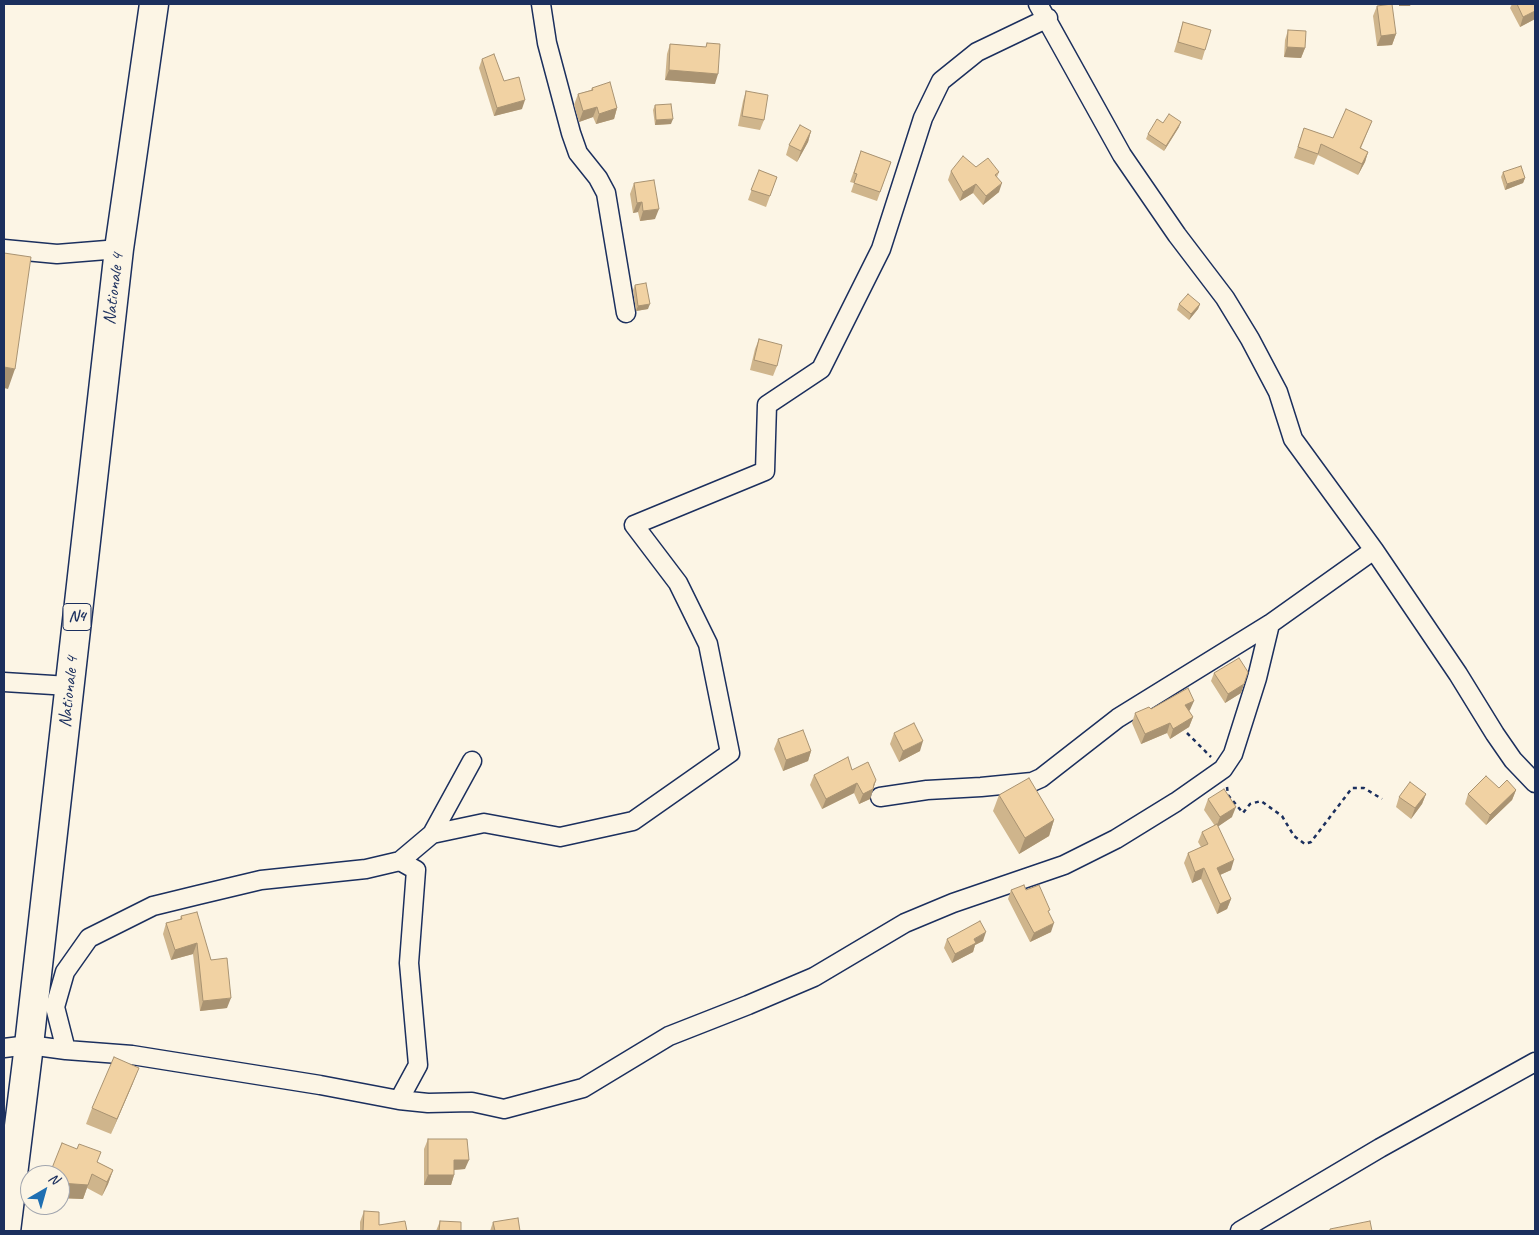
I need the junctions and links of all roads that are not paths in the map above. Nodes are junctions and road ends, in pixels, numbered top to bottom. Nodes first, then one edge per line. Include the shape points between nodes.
1 (154, 4) edge
2 (541, 4) edge
3 (1043, 11) edge
4 (4, 249) edge
5 (119, 249) junction
6 (626, 313) dead end
7 (1374, 550) junction
8 (1270, 624) junction
9 (4, 682) edge
10 (69, 686) junction
11 (472, 761) dead end
12 (1535, 783) edge
13 (880, 797) dead end
14 (432, 834) junction
15 (400, 861) junction
16 (16, 1046) edge
17 (66, 1050) junction
18 (1535, 1062) edge
19 (399, 1100) junction
20 (6, 1231) edge
21 (1240, 1231) edge

1 - 5 highway, Nationale 4 / N4
2 - 6 street via 547,43 571,133 578,153 606,193
3 - 7 street via 1122,155 1225,298 1250,339 1278,392 1293,439
3 - 14 street via 977,52 941,81 923,118 881,249 821,369 767,406 765,471 634,525 678,583 708,644 730,753 633,822 560,837 484,823
4 - 5 street via 56,254
5 - 10 highway, Nationale 4 / N4
7 - 8 street
7 - 12 street via 1495,734
8 - 13 street via 1118,718 1032,782
8 - 19 street via 1233,754 1223,770 1116,839 1064,865 905,923 814,977 669,1036 583,1088 504,1109 472,1102
9 - 10 street
10 - 16 highway, Nationale 4 / N4
11 - 14 street
14 - 15 street
15 - 17 street via 366,869 261,880 189,897 153,906 89,938 65,972 55,1007
15 - 19 street via 416,870 409,963 418,1065
16 - 17 street
16 - 20 highway, Nationale 4 / N4
17 - 19 street via 132,1055
18 - 21 street

